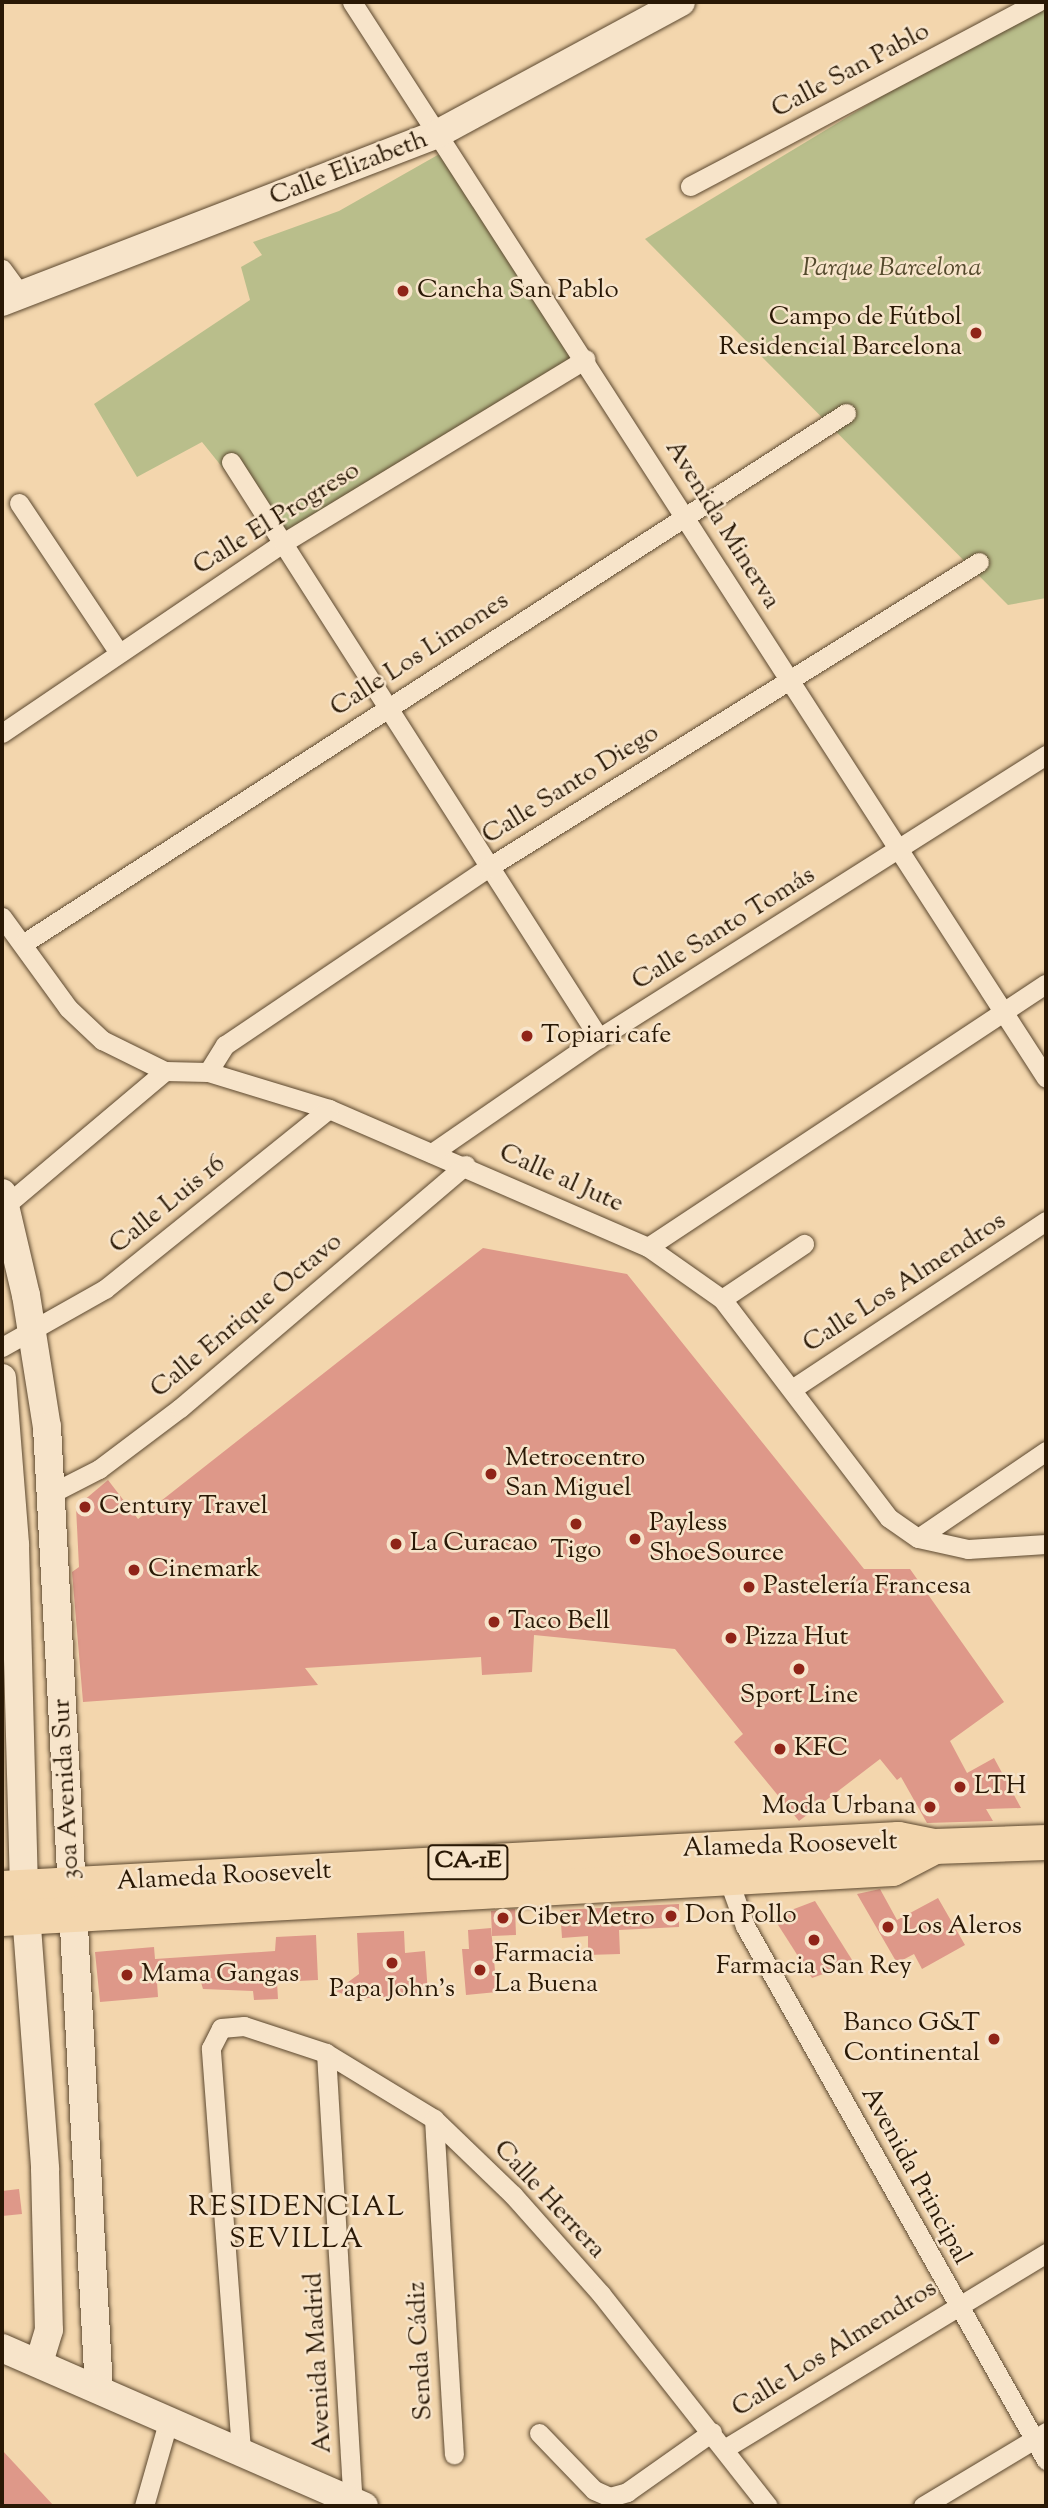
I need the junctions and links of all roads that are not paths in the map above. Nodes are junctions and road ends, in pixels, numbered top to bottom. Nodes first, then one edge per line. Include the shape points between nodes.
1 (352, 2) edge
2 (681, 2) edge
3 (1037, 2) edge
4 (1043, 2) edge
5 (1046, 9) edge
6 (439, 133) junction
7 (690, 186) dead end
8 (2, 268) edge
9 (11, 299) edge
10 (586, 359) junction
11 (846, 413) dead end
12 (231, 462) dead end
13 (19, 503) dead end
14 (684, 514) junction
15 (283, 543) junction
16 (979, 562) dead end
17 (119, 653) junction
18 (788, 681) junction
19 (387, 707) junction
20 (2, 733) edge
21 (1046, 755) edge
22 (897, 851) junction
23 (489, 867) junction
24 (2, 917) edge
25 (24, 943) junction
26 (1046, 984) edge
27 (1004, 1011) junction
28 (599, 1038) junction
29 (165, 1071) junction
30 (208, 1072) junction
31 (1046, 1078) edge
32 (329, 1109) junction
33 (432, 1153) junction
34 (466, 1165) junction
35 (4, 1199) edge
36 (1046, 1221) edge
37 (804, 1244) dead end
38 (648, 1247) junction
39 (722, 1299) junction
40 (33, 1333) junction
41 (2, 1347) edge
42 (2, 1378) edge
43 (792, 1389) junction
44 (1046, 1451) edge
45 (52, 1493) junction
46 (918, 1538) junction
47 (1046, 1544) edge
48 (15, 1545) junction
49 (54, 1547) junction
50 (16, 1622) junction
51 (59, 1626) junction
52 (1046, 1842) edge
53 (934, 1846) junction
54 (727, 1876) junction
55 (73, 1900) junction
56 (14, 1902) edge
57 (326, 2053) junction
58 (434, 2119) junction
59 (1046, 2253) edge
60 (956, 2304) junction
61 (2, 2348) edge
62 (39, 2363) junction
63 (99, 2389) junction
64 (169, 2419) junction
65 (712, 2432) junction
66 (539, 2433) dead end
67 (1040, 2436) edge
68 (724, 2449) junction
69 (240, 2450) junction
70 (454, 2454) dead end
71 (1046, 2460) edge
72 (358, 2504) edge
73 (144, 2506) edge
74 (768, 2506) edge
75 (923, 2506) edge

1 - 6 street, Avenida Minerva
2 - 6 street, Calle Elizabeth
3 - 7 street, Calle San Pablo
4 - 5 street
6 - 9 street, Calle Elizabeth
6 - 10 street, Avenida Minerva
8 - 9 street
10 - 14 street, Avenida Minerva
10 - 15 street, Calle El Progreso
11 - 14 street, Calle Los Limones
12 - 15 street
13 - 17 street
14 - 18 street, Avenida Minerva
14 - 19 street, Calle Los Limones
15 - 17 street, Calle El Progreso
15 - 19 street
16 - 18 street, Calle Santo Diego
17 - 20 street, Calle El Progreso
18 - 22 street, Avenida Minerva
18 - 23 street, Calle Santo Diego
19 - 23 street
19 - 25 street, Calle Los Limones
21 - 22 street, Calle Santo Tomás
22 - 27 street, Avenida Minerva
22 - 28 street, Calle Santo Tomás
23 - 28 street
23 - 30 street, Calle Santo Diego via 225,1045
24 - 25 street, Calle al Jute
25 - 29 street, Calle al Jute via 68,1009 94,1032
26 - 27 street
27 - 31 street, Avenida Minerva
27 - 38 street
28 - 33 street, Calle Santo Tomás
29 - 30 street, Calle al Jute
29 - 35 street
30 - 32 street, Calle al Jute
32 - 33 street, Calle al Jute
32 - 40 street, Calle Luis 16 via 105,1289
33 - 34 street, Calle al Jute
34 - 38 street, Calle al Jute
34 - 45 street, Calle Enrique Octavo via 180,1408 99,1469
35 - 40 street, 30a Avenida Sur
36 - 43 street, Calle Los Almendros
37 - 39 street
38 - 39 street, Calle al Jute
39 - 43 street, Calle al Jute
40 - 41 street, Calle Luis 16
40 - 45 street, 30a Avenida Sur
42 - 48 street, 30a Avenida Sur
43 - 46 street, Calle al Jute via 888,1518
44 - 46 street
45 - 49 street, 30a Avenida Sur
46 - 47 street, Calle al Jute via 968,1549
48 - 49 street via 34,1570 50,1562
48 - 50 street, 30a Avenida Sur
49 - 51 street, 30a Avenida Sur
50 - 51 street via 32,1588 41,1585
50 - 56 street, 30a Avenida Sur
51 - 55 street, 30a Avenida Sur
52 - 53 highway, CA-1E
53 - 54 highway, Alameda Roosevelt / CA-1E via 892,1868
53 - 55 highway, Alameda Roosevelt / CA-1E via 898,1839
54 - 55 highway, Alameda Roosevelt / CA-1E
54 - 60 street, Avenida Principal via 746,1926
55 - 56 highway, Alameda Roosevelt / CA-1E
55 - 63 street, 30a Avenida Sur
56 - 62 street, 30a Avenida Sur via 45,2169 49,2330
57 - 58 street, Calle Herrera
57 - 69 street, Calle Herrera via 244,2026 221,2028 211,2048
57 - 72 street, Avenida Madrid
58 - 65 street, Calle Herrera via 513,2195
58 - 70 street, Senda Cádiz
59 - 60 street, Calle Los Almendros
60 - 67 street, Avenida Principal
60 - 68 street, Calle Los Almendros
61 - 62 street
62 - 63 street
63 - 64 street
64 - 69 street
64 - 73 street
65 - 66 street via 627,2493 610,2497 594,2490
65 - 68 street, Calle Herrera
67 - 71 street, Avenida Principal
67 - 75 street
68 - 74 street, Calle Herrera
69 - 72 street

